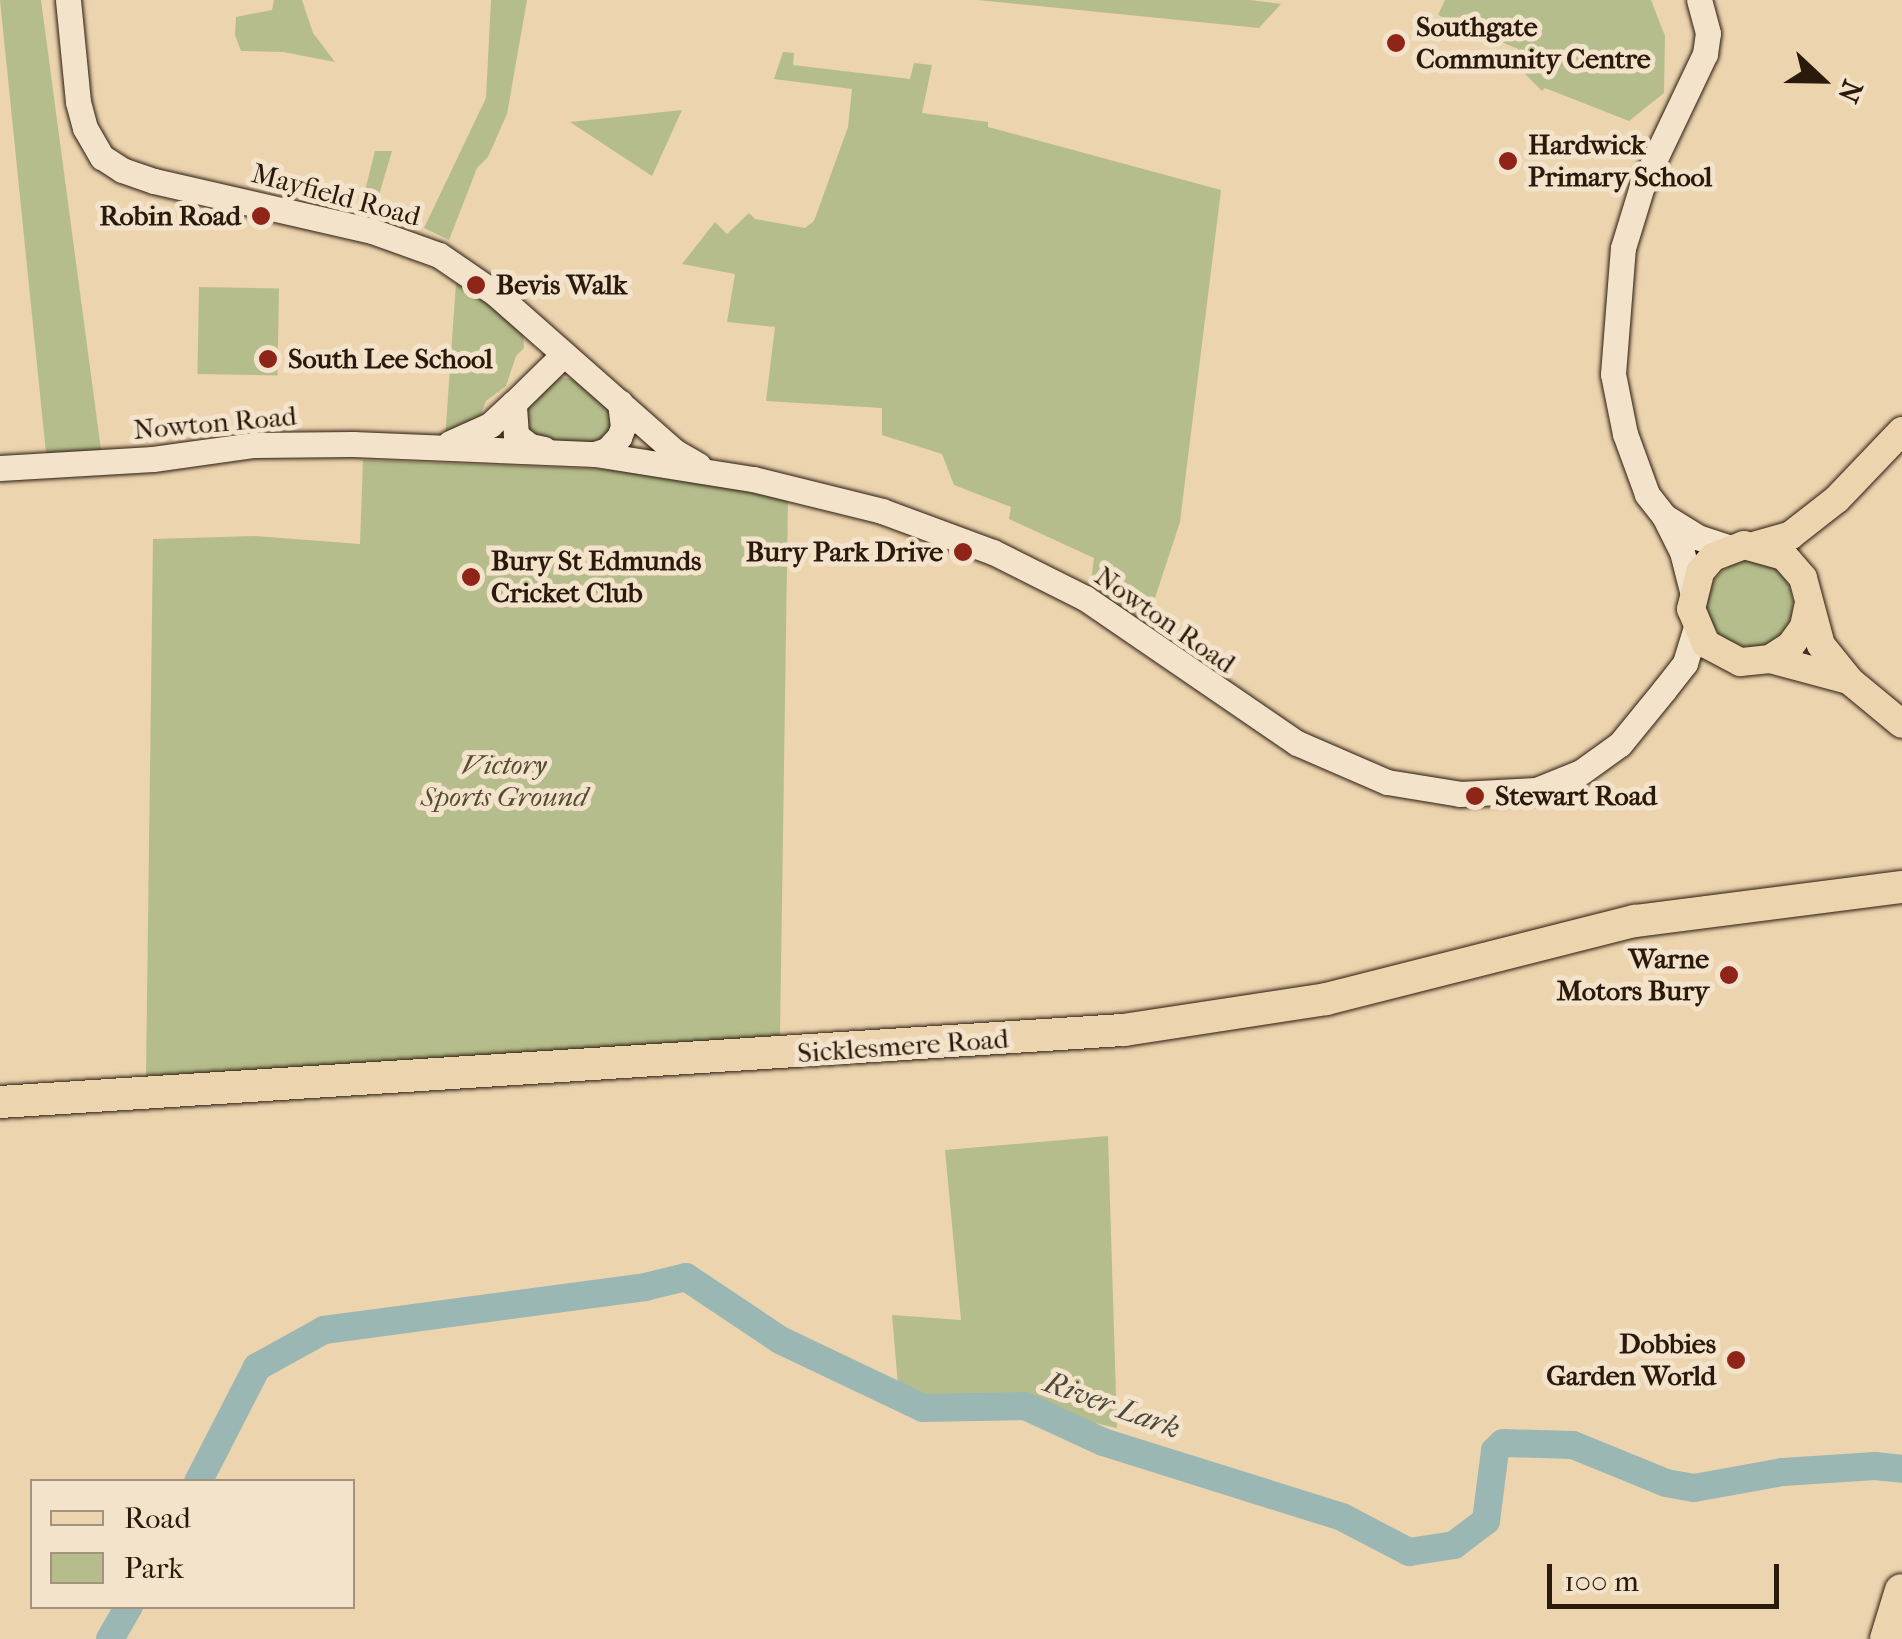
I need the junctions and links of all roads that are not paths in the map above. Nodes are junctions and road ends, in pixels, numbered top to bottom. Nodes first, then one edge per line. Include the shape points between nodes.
1 (68, 0) edge
2 (1699, 0) edge
3 (564, 354) junction
4 (620, 402) junction
5 (514, 403) junction
6 (1902, 431) edge
7 (435, 446) junction
8 (554, 451) junction
9 (595, 454) junction
10 (0, 468) edge
11 (707, 470) junction
12 (1836, 500) junction
13 (1664, 516) junction
14 (1744, 546) junction
15 (1692, 591) junction
16 (1806, 591) junction
17 (1696, 628) junction
18 (1770, 659) junction
19 (1740, 662) junction
20 (1850, 681) junction
21 (1664, 690) junction
22 (1902, 724) edge
23 (1902, 868) edge
24 (1902, 887) edge
25 (1793, 898) junction
26 (0, 1102) edge
27 (1902, 1590) edge
28 (1886, 1639) edge

1 - 3 street, Mayfield Road via 78,102 102,157 154,181 416,246 471,274
2 - 13 street via 1708,32 1691,89 1642,186 1616,296 1612,374 1625,434 1647,494
3 - 4 street, Mayfield Road
3 - 5 street, Nowton Road
4 - 9 street via 619,437
4 - 11 street, Mayfield Road via 674,451
5 - 7 street, Nowton Road via 472,436
5 - 8 street, Nowton Road via 516,434 530,446
6 - 12 main road
7 - 8 street, Nowton Road
7 - 10 street, Nowton Road via 268,444
8 - 9 street, Nowton Road
9 - 11 street, Nowton Road
11 - 21 street, Nowton Road via 882,511 993,552 1095,605 1271,728 1387,782 1460,794 1560,783 1620,744
12 - 14 main road via 1792,535
12 - 16 main road via 1806,550
13 - 14 street via 1697,537
13 - 15 street
14 - 15 main road via 1700,572
14 - 16 main road via 1784,556
15 - 17 main road
16 - 18 main road via 1804,627
16 - 20 main road via 1821,644
17 - 19 main road via 1722,656
17 - 21 street, Nowton Road via 1685,663
18 - 19 main road
18 - 20 main road
19 - 21 street, Nowton Road via 1713,664
20 - 22 main road
23 - 25 highway, Sicklesmere Road
24 - 25 highway, Sicklesmere Road
25 - 26 highway, Sicklesmere Road via 1635,921 1326,999 1124,1030
27 - 28 highway

